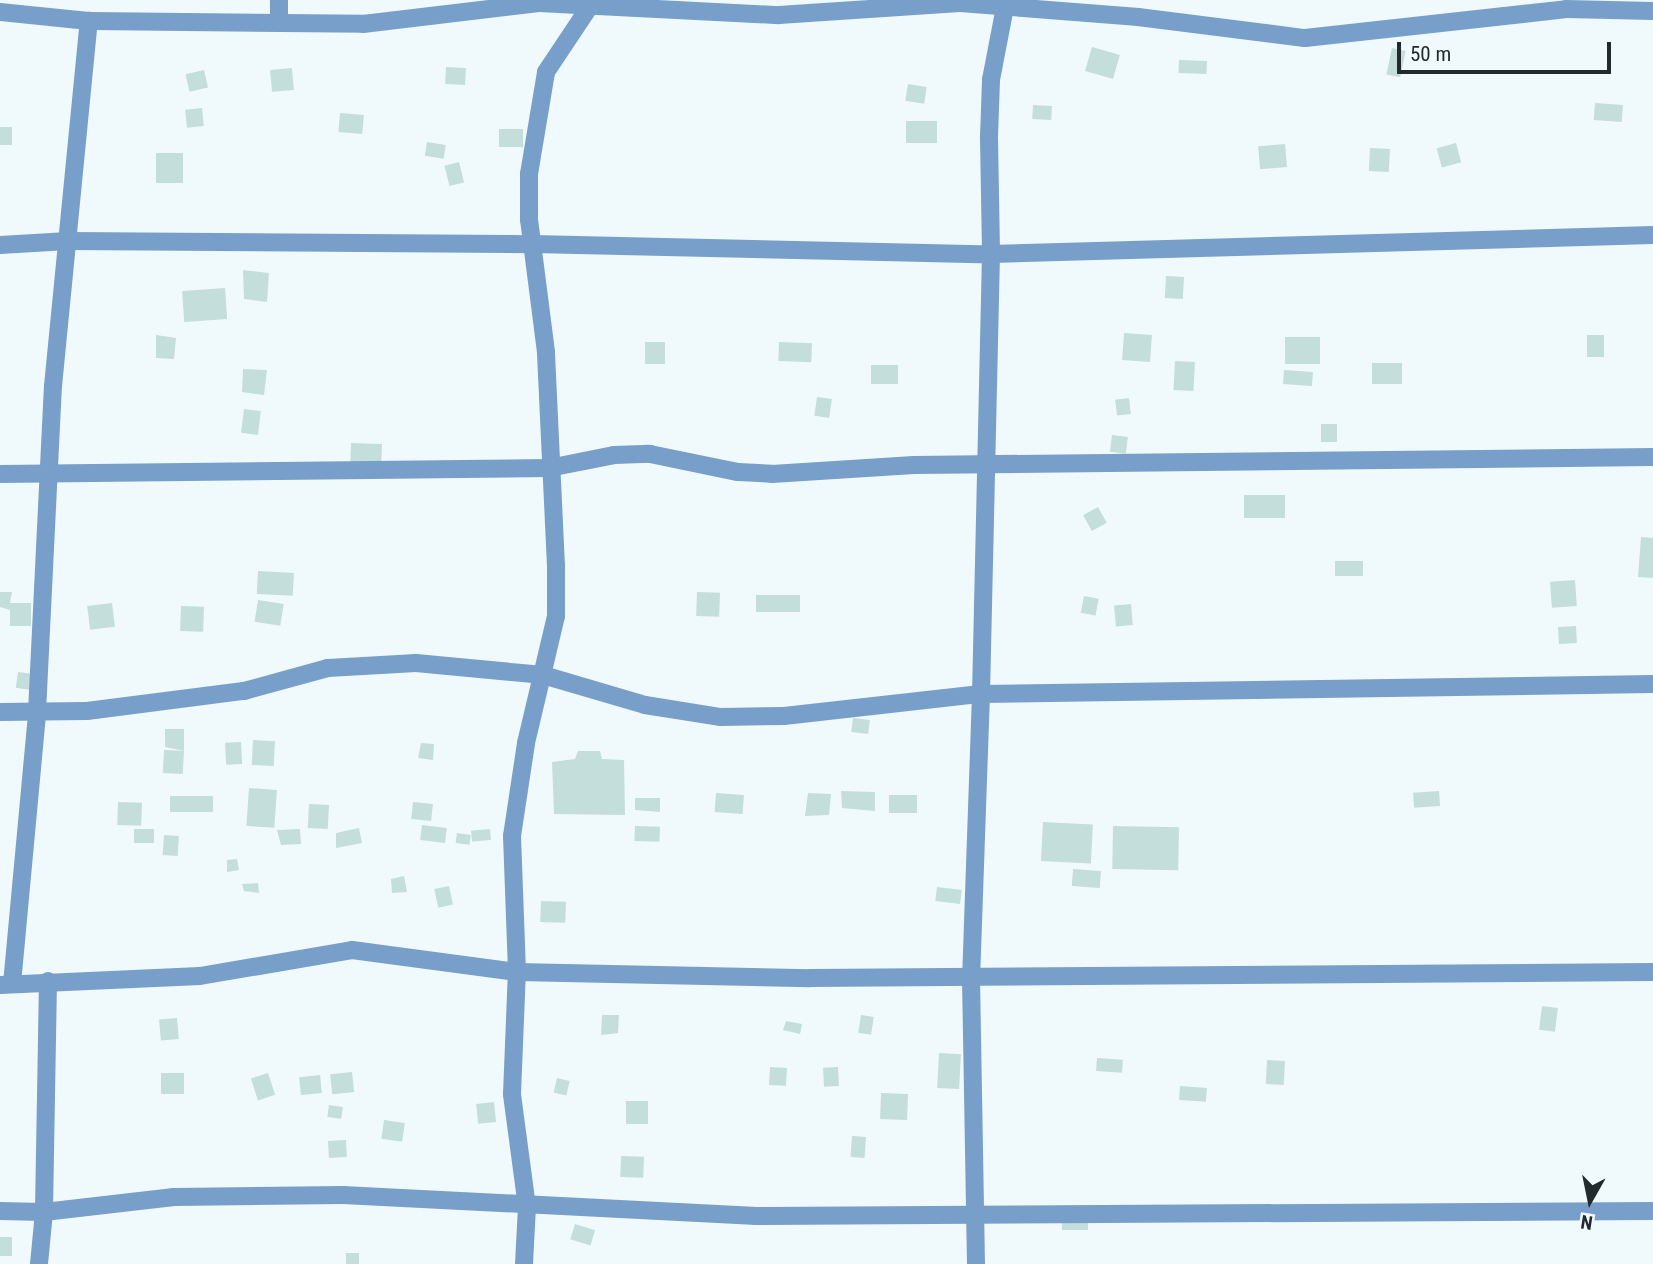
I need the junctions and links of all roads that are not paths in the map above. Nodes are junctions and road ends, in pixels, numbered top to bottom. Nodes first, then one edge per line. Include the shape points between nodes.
1 (279, 0) edge
2 (592, 3) edge
3 (1005, 7) junction
4 (1140, 8) edge
5 (1653, 11) edge
6 (0, 12) edge
7 (279, 20) junction
8 (89, 21) junction
9 (1653, 235) edge
10 (68, 241) junction
11 (533, 244) junction
12 (0, 245) edge
13 (991, 254) junction
14 (1653, 457) edge
15 (986, 464) junction
16 (549, 468) junction
17 (52, 473) junction
18 (0, 474) edge
19 (542, 675) junction
20 (1653, 684) edge
21 (981, 694) junction
22 (0, 712) edge
23 (37, 712) junction
24 (517, 972) junction
25 (1653, 972) edge
26 (971, 978) junction
27 (48, 981) junction
28 (6, 984) edge
29 (527, 1207) junction
30 (0, 1211) edge
31 (1653, 1211) edge
32 (44, 1212) junction
33 (979, 1216) junction
34 (39, 1264) edge
35 (524, 1264) edge
36 (976, 1264) edge

1 - 7 street
2 - 3 street via 779,15 960,3
2 - 7 street via 510,5 363,24
2 - 11 street via 545,72 541,88 529,174
3 - 4 street
3 - 13 street via 991,80
4 - 5 street via 1306,38 1566,9
6 - 8 street
7 - 8 street
8 - 10 street
9 - 13 street
10 - 11 street
10 - 12 street
10 - 17 street via 54,386
11 - 13 street
11 - 16 street via 546,352
13 - 15 street
14 - 15 street
15 - 16 street via 772,474 738,472 650,454 614,455
15 - 21 street
16 - 17 street
16 - 19 street via 556,617
17 - 18 street
17 - 23 street
19 - 21 street via 645,705 721,717 784,716
19 - 23 street via 416,663 328,668 244,691
19 - 24 street via 516,794 512,836
20 - 21 street
21 - 26 street
22 - 23 street
23 - 28 street
24 - 26 street
24 - 27 street via 352,950 200,976
24 - 29 street via 512,1094
25 - 26 street
26 - 33 street
27 - 28 street
27 - 32 street
29 - 32 street via 343,1195 187,1197
29 - 33 street via 756,1216
29 - 35 street
30 - 32 street
31 - 33 street
32 - 34 street
33 - 36 street

